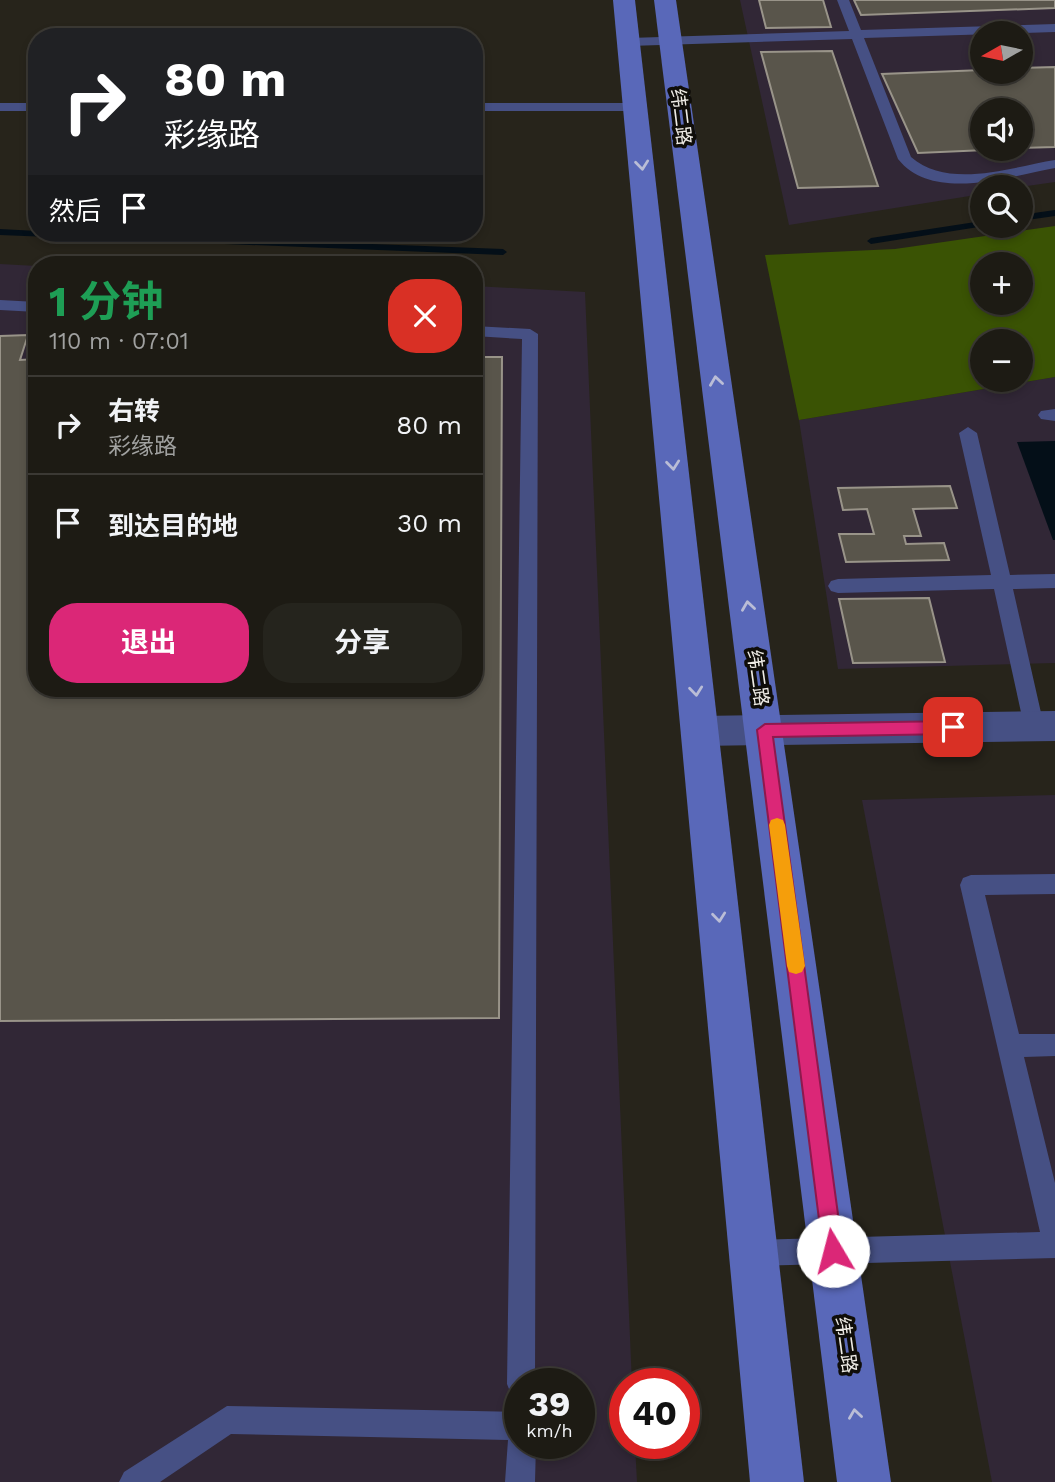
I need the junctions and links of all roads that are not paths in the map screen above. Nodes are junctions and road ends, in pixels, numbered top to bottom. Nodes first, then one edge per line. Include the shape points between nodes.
1 (624, 0) edge
2 (843, 0) edge
3 (667, 13) edge
4 (1055, 28) edge
5 (858, 35) junction
6 (629, 42) junction
7 (0, 107) edge
8 (28, 107) edge
9 (483, 107) edge
10 (635, 107) junction
11 (1055, 164) edge
12 (0, 304) edge
13 (28, 306) edge
14 (483, 331) edge
15 (968, 433) dead end
16 (1055, 581) edge
17 (1004, 582) junction
18 (838, 586) dead end
19 (1045, 726) edge
20 (765, 730) junction
21 (700, 731) junction
22 (1055, 884) edge
23 (1055, 1045) edge
24 (1009, 1046) junction
25 (1055, 1238) edge
26 (1055, 1245) edge
27 (833, 1251) junction
28 (754, 1253) junction
29 (521, 1368) edge
30 (504, 1426) edge
31 (520, 1459) edge
32 (134, 1482) edge
33 (520, 1482) edge
34 (777, 1482) edge
35 (864, 1482) edge

1 - 6 street
2 - 5 lane
3 - 5 lane
3 - 6 lane
20 -> 3 street, 纬二路
4 - 5 lane
5 - 11 lane via 905,159 919,172 958,178
6 - 10 street
7 - 8 lane
9 - 10 lane
10 -> 21 street
12 - 13 lane
14 - 29 lane via 530,334
15 - 17 lane
16 - 17 lane
17 - 18 lane
17 - 19 lane
19 - 20 street
20 - 21 street
20 - 27 street, 纬二路
21 -> 28 street
22 - 24 lane via 971,885
23 - 24 lane
24 - 25 lane
26 - 27 lane
27 - 28 lane
35 -> 27 street, 纬二路
28 - 34 street
30 - 32 lane via 227,1420
31 - 33 lane

